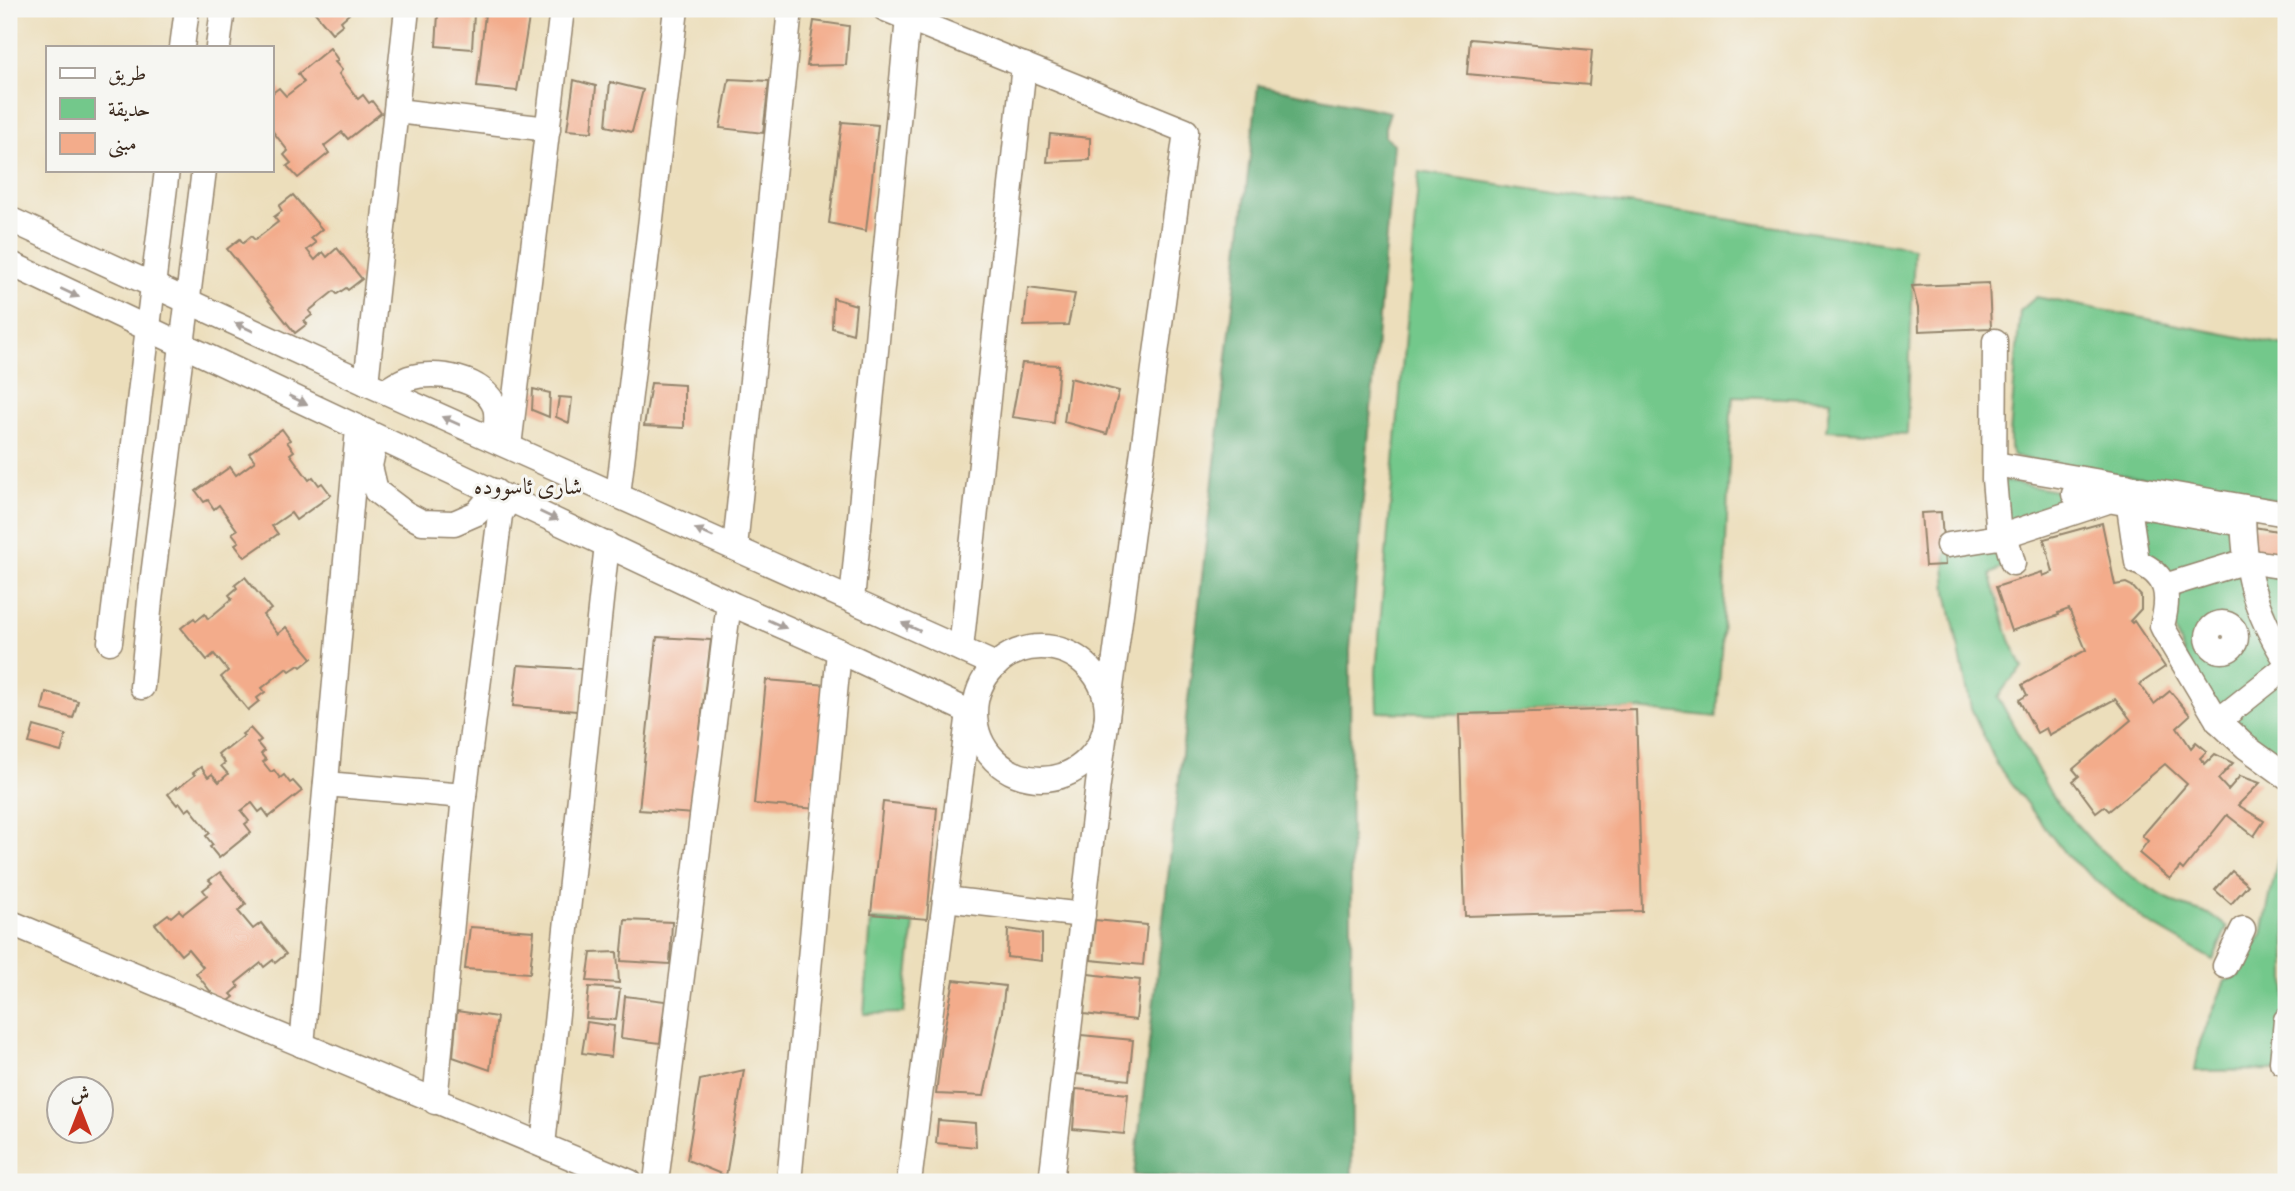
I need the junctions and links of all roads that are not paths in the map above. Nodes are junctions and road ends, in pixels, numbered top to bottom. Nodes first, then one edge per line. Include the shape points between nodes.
1 (187, 9) edge
2 (223, 9) edge
3 (407, 9) edge
4 (562, 9) edge
5 (676, 9) edge
6 (790, 9) edge
7 (897, 13) edge
8 (182, 46) edge
9 (218, 46) edge
10 (1024, 65) junction
11 (397, 111) junction
12 (548, 129) junction
13 (167, 172) edge
14 (204, 172) edge
15 (9, 219) edge
16 (9, 263) edge
17 (152, 285) junction
18 (188, 302) junction
19 (147, 329) junction
20 (1995, 341) dead end
21 (182, 345) junction
22 (376, 387) junction
23 (367, 433) junction
24 (502, 443) junction
25 (1995, 471) junction
26 (502, 495) junction
27 (618, 495) junction
28 (2120, 497) junction
29 (2286, 514) edge
30 (2243, 515) junction
31 (2002, 536) junction
32 (607, 544) junction
33 (1948, 545) dead end
34 (735, 547) junction
35 (2246, 561) junction
36 (2013, 563) dead end
37 (2286, 567) edge
38 (2165, 586) junction
39 (852, 600) junction
40 (729, 603) junction
41 (2261, 615) junction
42 (110, 642) dead end
43 (961, 649) junction
44 (839, 651) junction
45 (2181, 660) junction
46 (2286, 660) edge
47 (996, 665) junction
48 (2286, 667) edge
49 (142, 687) dead end
50 (972, 713) junction
51 (2218, 721) junction
52 (1106, 729) junction
53 (2286, 776) edge
54 (326, 784) junction
55 (464, 796) junction
56 (945, 899) junction
57 (1083, 915) junction
58 (9, 922) edge
59 (2242, 929) dead end
60 (2225, 966) dead end
61 (2286, 1020) edge
62 (302, 1045) junction
63 (2283, 1062) dead end
64 (435, 1102) junction
65 (544, 1145) junction
66 (630, 1182) edge
67 (656, 1182) edge
68 (789, 1182) edge
69 (909, 1182) edge
70 (1051, 1182) edge

1 - 8 street
2 - 9 street
3 - 11 street
4 - 12 street
5 - 27 street
6 - 34 street
7 - 10 street
7 - 39 street
10 - 43 street
10 - 52 street via 1186,131
11 - 12 street
11 - 22 street
12 - 24 street
13 - 17 street
14 - 18 street
15 - 17 street
16 -> 19 street
17 - 18 street
17 - 19 street
18 - 21 street
22 -> 18 street
19 - 21 street
19 - 42 street
20 - 25 street
21 -> 23 street
21 - 49 street
24 -> 22 street
22 - 24 street via 409,378 467,380 495,407
23 - 26 street
23 - 26 street via 376,491 422,522 454,523
23 - 54 street
24 - 27 street
25 - 28 street
25 - 31 street
26 -> 32 street
26 - 55 street
34 -> 27 street
28 - 30 street
28 - 31 street
28 - 38 street via 2137,562 2153,570
29 - 30 street
30 - 35 street
31 - 33 street
31 - 36 street
32 - 40 street
32 - 65 street
34 - 39 street
35 - 37 street
35 - 38 street
35 - 41 street
38 - 45 street via 2162,626
43 -> 39 street
40 -> 44 street
40 - 67 street
41 - 45 street via 2236,631 2225,622 2215,624 2209,632 2210,643
41 - 46 street
43 - 47 street
44 - 50 street
44 - 68 street
45 - 51 street
47 - 50 street via 984,679
47 - 52 street via 1013,653 1034,647 1075,656 1102,688
48 - 51 street
50 - 52 street via 988,754 1003,768 1044,780 1083,765
50 - 56 street
51 - 53 street
52 - 57 street
54 - 55 street
54 - 62 street
55 - 64 street
56 - 57 street
56 - 69 street
57 - 70 street
58 - 62 street
59 - 60 street
61 - 63 street
62 - 64 street
64 - 65 street
65 - 66 street

